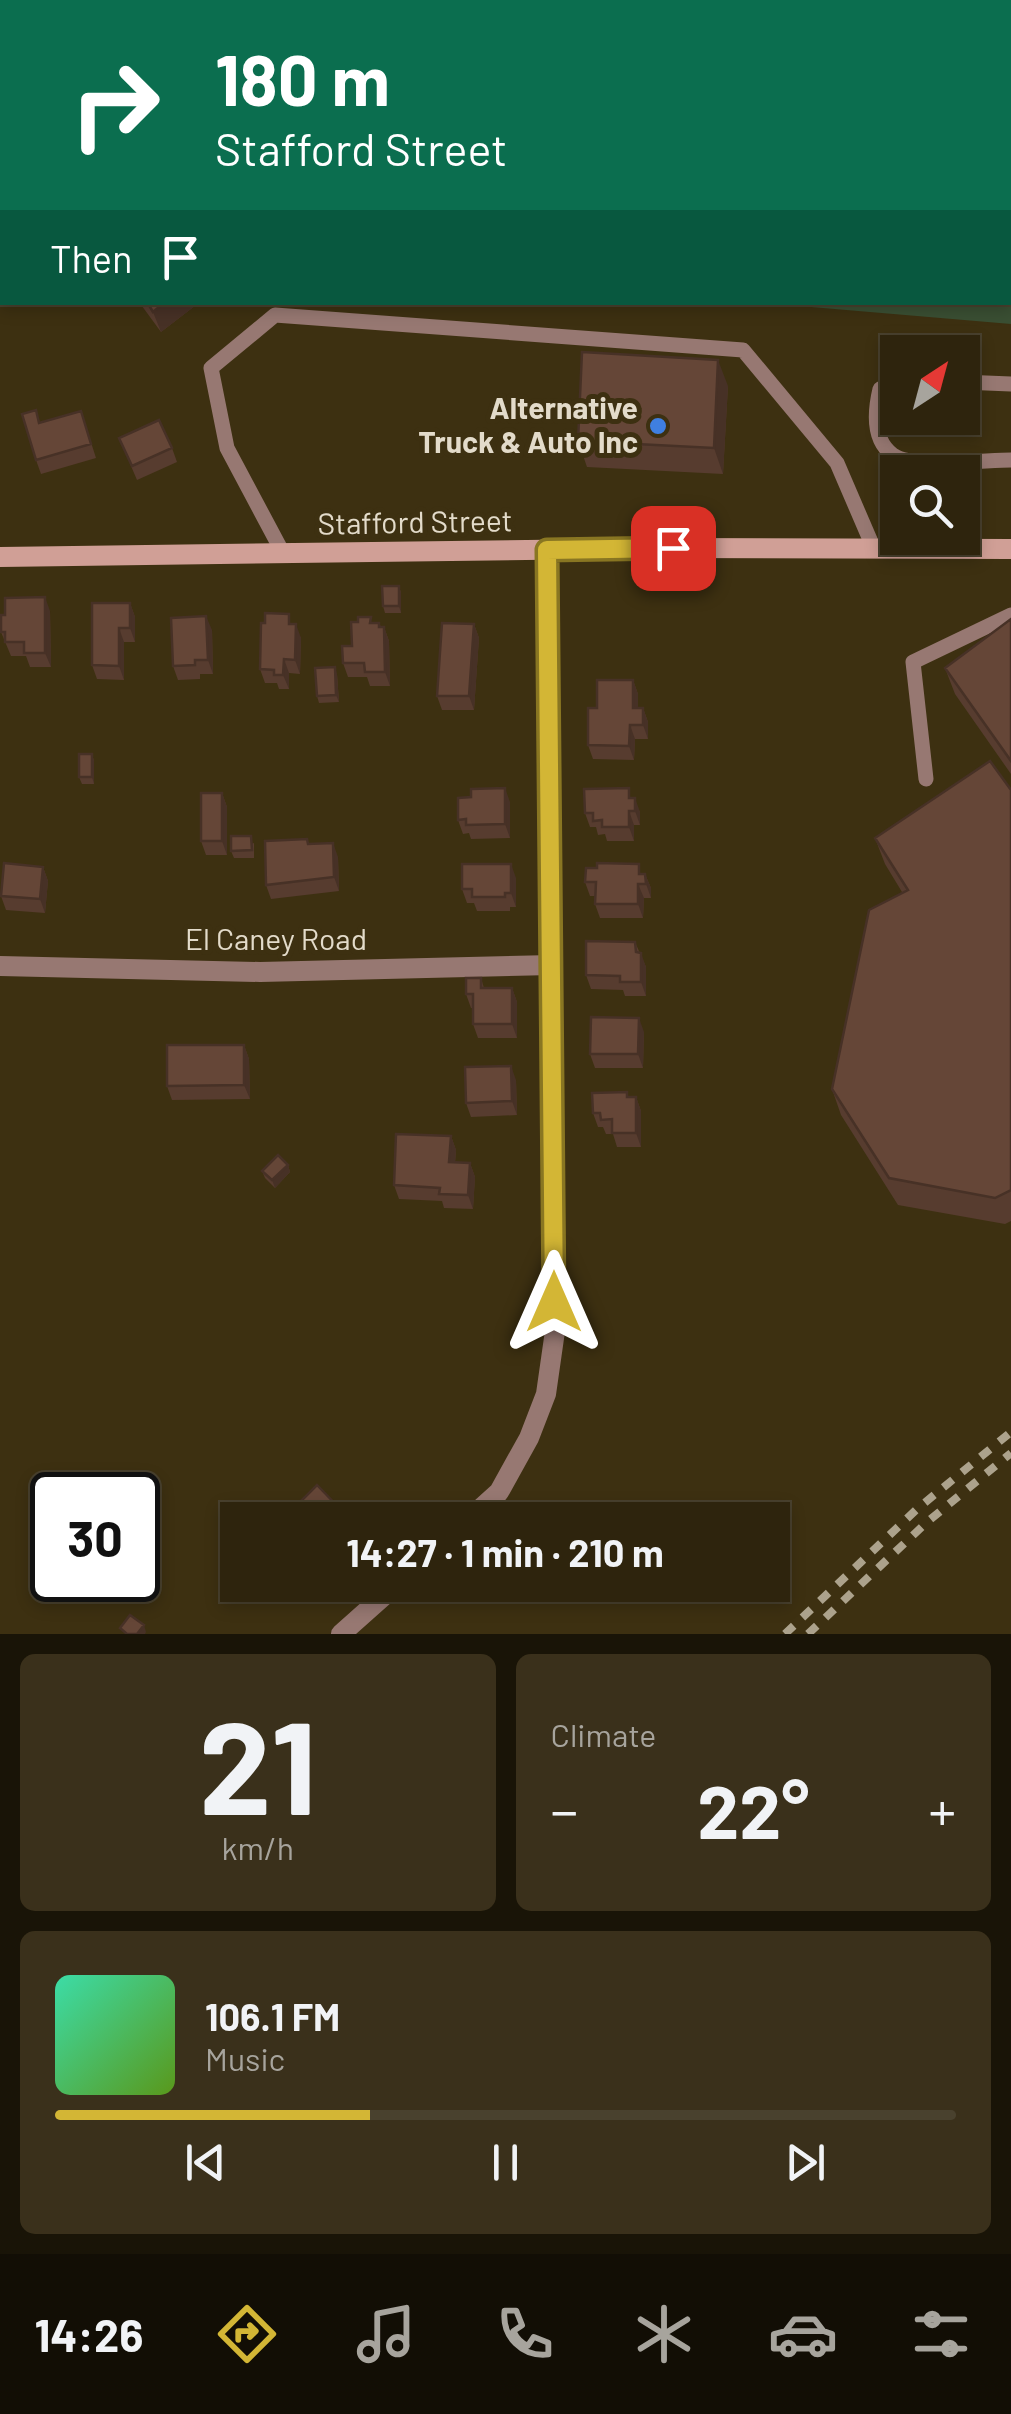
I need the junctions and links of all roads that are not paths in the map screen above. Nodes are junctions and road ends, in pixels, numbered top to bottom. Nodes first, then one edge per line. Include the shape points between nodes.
1 (980, 383) edge
2 (1011, 384) edge
3 (880, 389) edge
4 (1011, 460) edge
5 (874, 548) junction
6 (1011, 549) edge
7 (547, 550) junction
8 (284, 555) junction
9 (0, 557) edge
10 (1011, 615) edge
11 (926, 779) dead end
12 (552, 965) junction
13 (0, 966) edge
14 (488, 1502) edge
15 (377, 1602) edge
16 (341, 1634) edge

1 - 2 lane
3 - 4 lane via 878,433 892,455 911,461
5 - 6 main road, Stafford Street
5 - 7 main road, Stafford Street
5 - 8 lane via 837,463 743,350 275,315 211,368 227,448
7 - 8 main road, Stafford Street
7 - 12 street
8 - 9 main road, Stafford Street
10 - 11 lane via 913,662
12 - 13 street, El Caney Road via 260,972
12 - 14 street via 552,1361 529,1438
15 - 16 street

